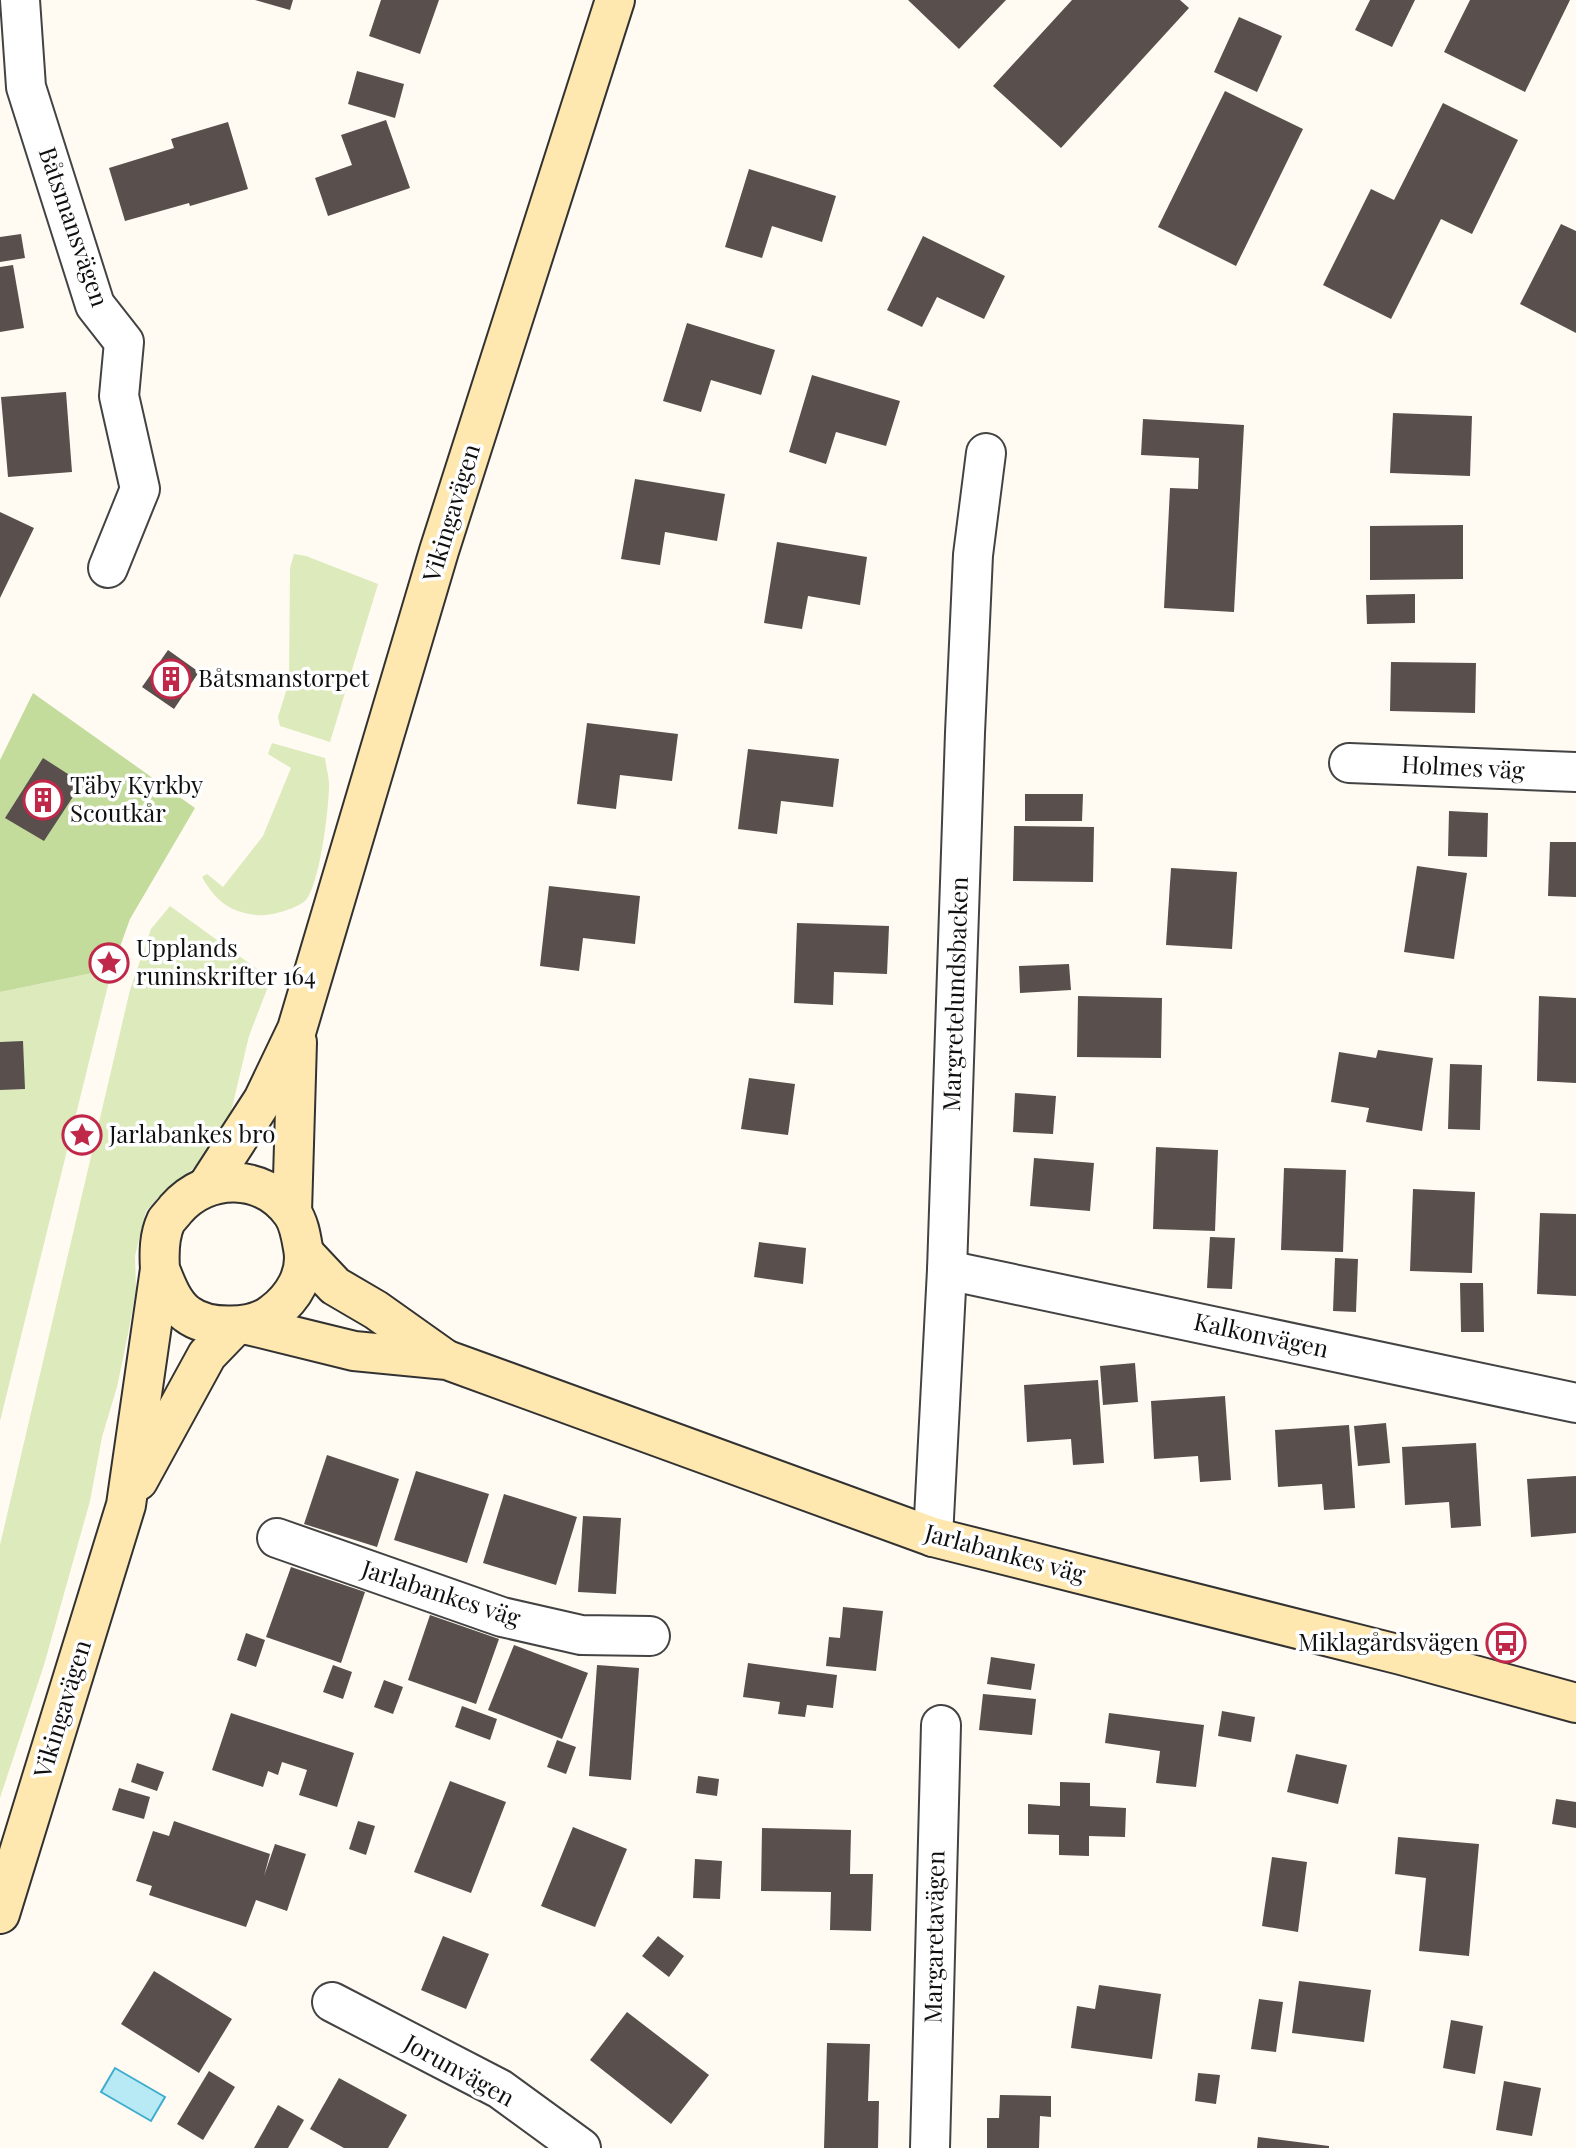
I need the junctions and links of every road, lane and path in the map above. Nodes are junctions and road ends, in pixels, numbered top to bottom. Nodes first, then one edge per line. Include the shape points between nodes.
1 (20, 0) edge
2 (615, 0) edge
3 (986, 453) dead end
4 (108, 568) dead end
5 (1349, 763) dead end
6 (1576, 772) edge
7 (298, 1029) junction
8 (208, 1185) junction
9 (292, 1212) junction
10 (304, 1254) junction
11 (160, 1269) junction
12 (947, 1270) junction
13 (241, 1326) junction
14 (447, 1360) junction
15 (1576, 1403) edge
16 (126, 1505) junction
17 (933, 1537) junction
18 (277, 1538) dead end
19 (650, 1636) dead end
20 (1576, 1703) edge
21 (941, 1725) dead end
22 (0, 1914) edge
23 (332, 2002) dead end
24 (581, 2148) edge
25 (930, 2148) edge

1 - 4 street, Båtsmansvägen via 26,87 95,305 124,342 118,396 139,489
2 - 7 main road, Vikingavägen via 439,551
3 - 12 street, Margretelundsbacken via 971,596
5 - 6 street, Holmes väg
7 - 8 main road, Vikingavägen via 263,1100
7 - 9 main road, Vikingavägen
8 - 9 main road via 236,1181 260,1187
8 - 11 main road, Vikingavägen via 186,1197 166,1221 159,1245
9 - 10 main road, Vikingavägen
10 - 13 main road, Vikingavägen via 303,1270 290,1298 271,1315
10 - 14 main road, Jarlabankes väg via 335,1286
11 - 13 main road, Vikingavägen via 171,1295 187,1315
11 - 16 main road, Vikingavägen
12 - 15 street, Kalkonvägen
12 - 17 street, Margretelundsbacken
13 - 14 main road, Jarlabankes väg via 354,1351
13 - 16 main road, Vikingavägen via 207,1355
14 - 17 main road, Jarlabankes väg
16 - 22 main road, Vikingavägen
17 - 20 main road, Jarlabankes väg
18 - 19 street, Jarlabankes väg via 502,1617 581,1635
21 - 25 street, Margaretavägen
23 - 24 street, Jorunvägen via 500,2089

